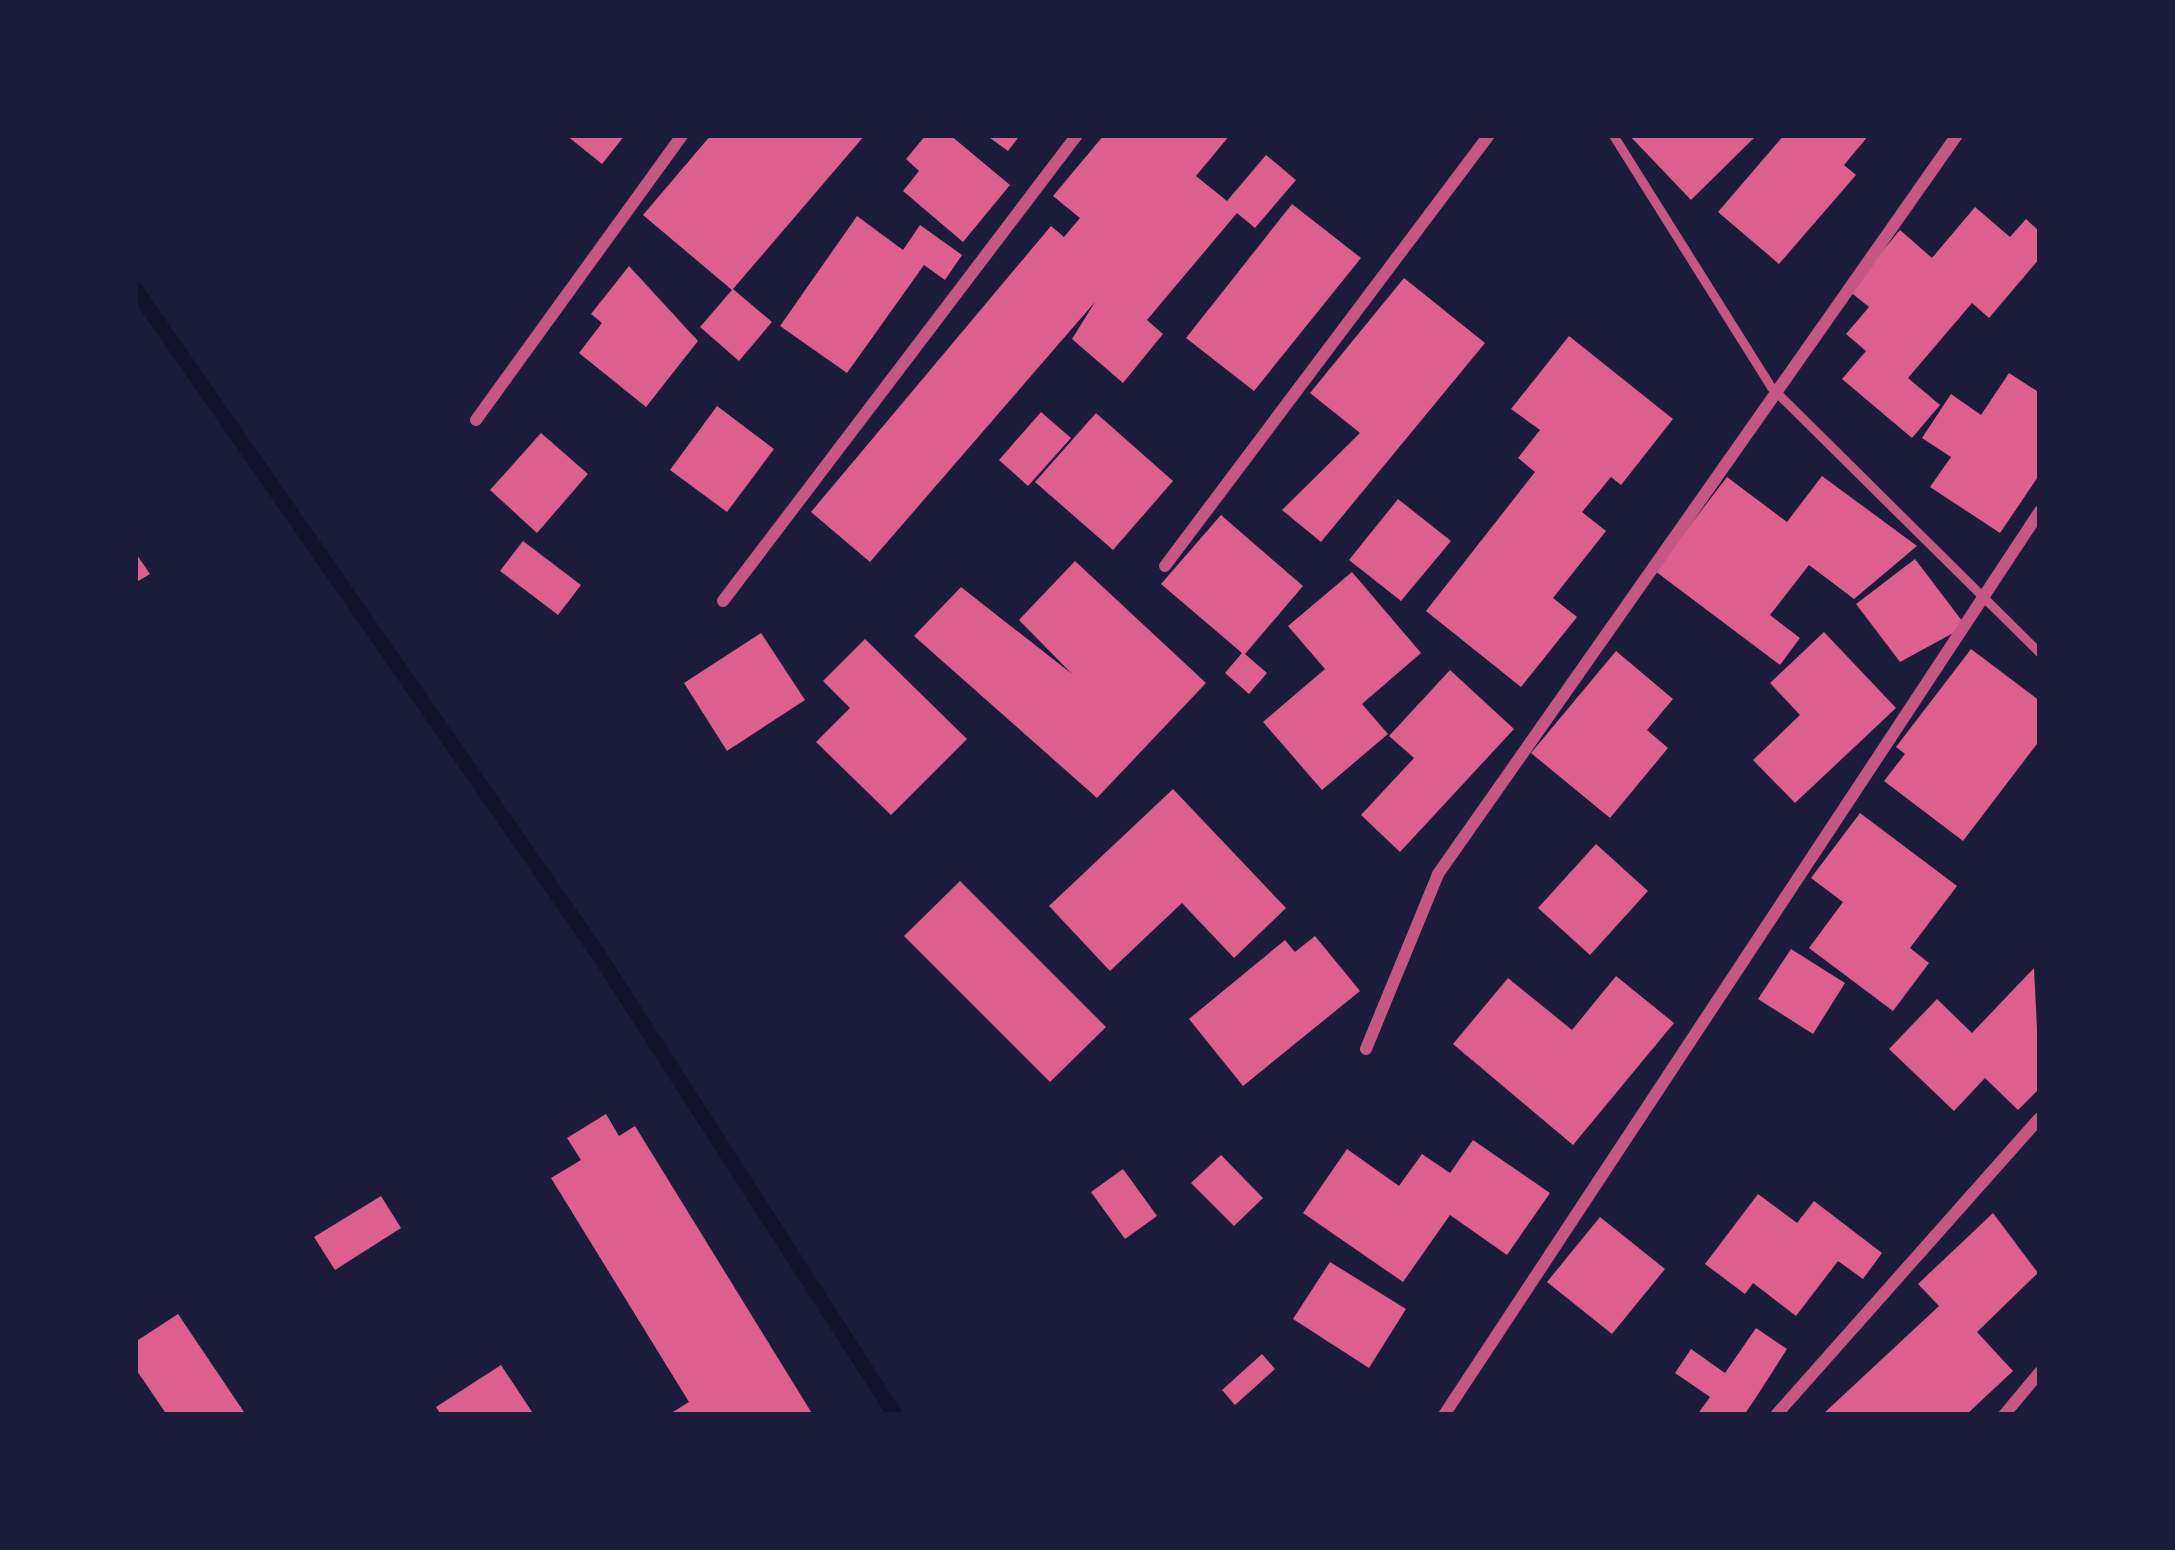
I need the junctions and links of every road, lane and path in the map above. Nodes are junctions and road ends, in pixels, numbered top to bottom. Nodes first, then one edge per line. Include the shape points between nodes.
1 (682, 135) edge
2 (1077, 135) edge
3 (1489, 135) edge
4 (1612, 135) edge
5 (1958, 135) edge
6 (1772, 387) junction
7 (476, 420) dead end
8 (2040, 511) edge
9 (1166, 566) dead end
10 (1980, 600) junction
11 (723, 601) dead end
12 (2040, 653) edge
13 (1366, 1049) dead end
14 (2040, 1118) edge
15 (2040, 1372) edge
16 (1444, 1415) edge
17 (1776, 1415) edge
18 (2004, 1415) edge

1 - 7 street
2 - 11 street
3 - 9 street
4 - 6 lane
5 - 6 street
6 - 10 lane
6 - 13 street via 1438,874
8 - 10 street
10 - 12 lane
10 - 16 street
14 - 17 street
15 - 18 street

